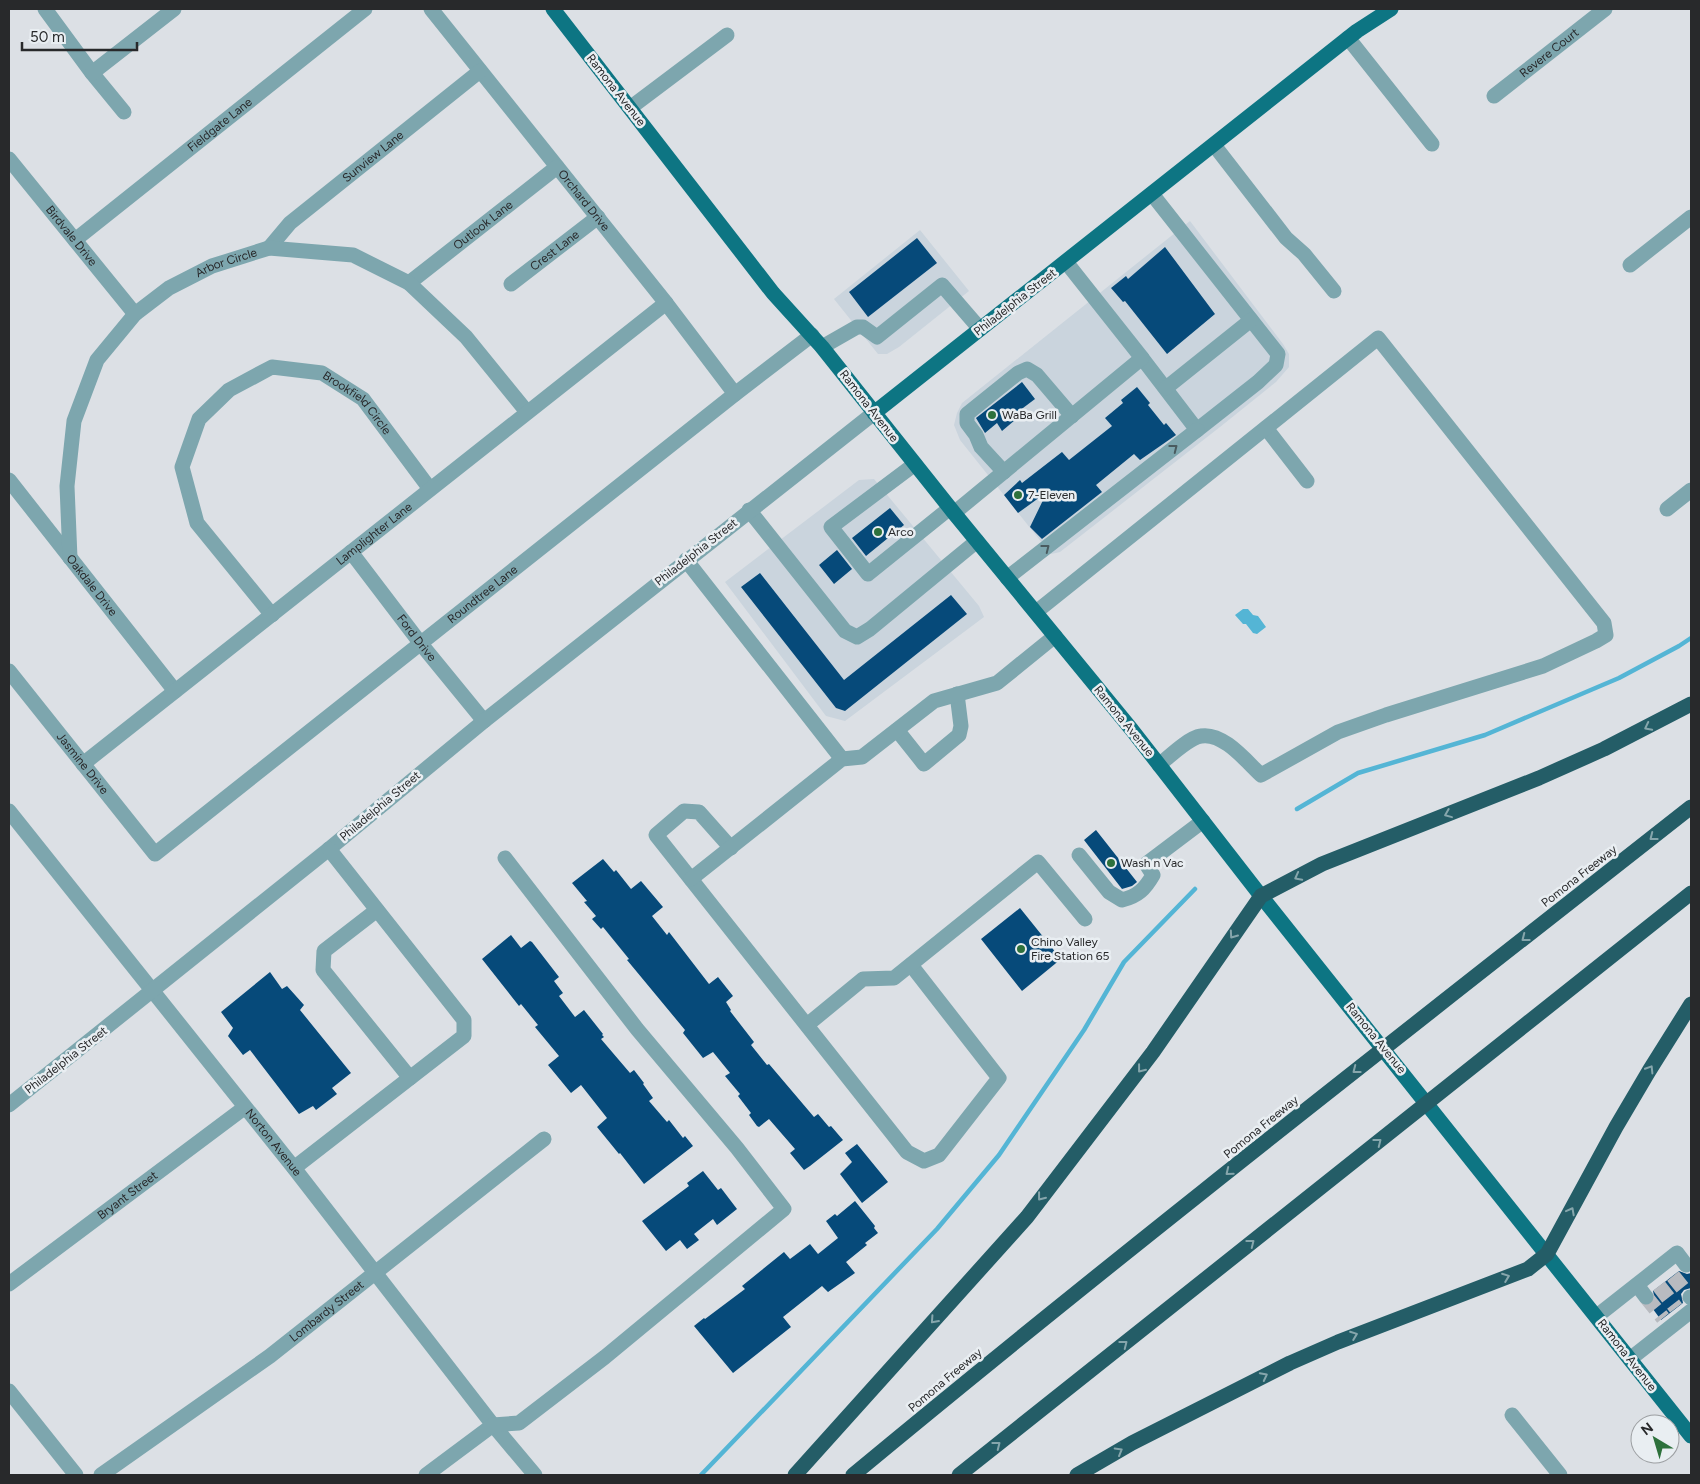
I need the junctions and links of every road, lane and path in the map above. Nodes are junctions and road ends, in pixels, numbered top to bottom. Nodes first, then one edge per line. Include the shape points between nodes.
1 (44, 9) edge
2 (174, 9) edge
3 (365, 9) edge
4 (431, 9) edge
5 (553, 9) edge
6 (1391, 9) edge
7 (1605, 9) edge
8 (727, 35) dead end
9 (1348, 38) junction
10 (480, 71) junction
11 (92, 73) junction
12 (1494, 96) dead end
13 (630, 108) junction
14 (124, 112) dead end
15 (1432, 144) dead end
16 (1214, 145) junction
17 (9, 158) edge
18 (557, 167) junction
19 (1152, 194) junction
20 (1691, 217) edge
21 (598, 218) junction
22 (75, 240) junction
23 (269, 248) junction
24 (1066, 262) junction
25 (1630, 265) dead end
26 (409, 283) junction
27 (511, 284) dead end
28 (1334, 291) dead end
29 (666, 303) junction
30 (134, 314) junction
31 (1251, 320) junction
32 (980, 329) junction
33 (812, 335) junction
34 (822, 347) junction
35 (1142, 358) junction
36 (1166, 388) junction
37 (735, 394) junction
38 (527, 412) junction
39 (874, 412) junction
40 (1072, 416) junction
41 (1266, 428) junction
42 (1198, 430) junction
43 (915, 464) junction
44 (1004, 472) junction
45 (9, 480) edge
46 (1307, 481) dead end
47 (430, 489) junction
48 (1691, 490) edge
49 (1667, 509) dead end
50 (749, 510) junction
51 (952, 511) junction
52 (977, 541) junction
53 (351, 552) junction
54 (70, 558) junction
55 (686, 560) junction
56 (1008, 578) junction
57 (1036, 612) junction
58 (272, 615) junction
59 (1055, 636) junction
60 (420, 644) junction
61 (9, 671) edge
62 (175, 691) junction
63 (957, 694) junction
64 (1691, 704) edge
65 (484, 721) junction
66 (897, 730) junction
67 (842, 759) junction
68 (83, 764) junction
69 (1159, 765) junction
70 (1691, 807) edge
71 (9, 811) edge
72 (1203, 821) junction
73 (731, 848) junction
74 (329, 849) junction
75 (155, 854) joint
76 (1079, 855) dead end
77 (505, 858) dead end
78 (691, 879) junction
79 (1691, 893) edge
80 (1262, 896) junction
81 (377, 910) junction
82 (1086, 919) dead end
83 (911, 965) junction
84 (152, 991) junction
85 (1691, 1004) edge
86 (807, 1025) junction
87 (410, 1078) junction
88 (9, 1105) edge
89 (244, 1108) junction
90 (544, 1139) dead end
91 (294, 1168) junction
92 (1547, 1254) junction
93 (1664, 1264) junction
94 (1686, 1265) tunnel mouth
95 (375, 1272) junction
96 (1673, 1276) tunnel mouth
97 (9, 1284) edge
98 (1687, 1306) edge
99 (1597, 1316) junction
100 (1630, 1359) junction
101 (9, 1391) edge
102 (1512, 1415) dead end
103 (493, 1425) junction
104 (1691, 1436) edge
105 (76, 1475) edge
106 (101, 1475) edge
107 (426, 1475) edge
108 (535, 1475) edge
109 (795, 1475) edge
110 (853, 1475) edge
111 (958, 1475) edge
112 (1077, 1475) edge
113 (1560, 1475) edge

1 - 11 street
2 - 11 street
3 - 22 street, Fieldgate Lane
4 - 10 street, Orchard Drive
5 - 13 main road, Ramona Avenue
6 - 9 main road, Philadelphia Street
7 - 12 street, Revere Court
8 - 13 street
9 - 15 street
9 - 16 main road, Philadelphia Street
10 - 18 street, Orchard Drive
10 - 23 street, Sunview Lane via 290,223
11 - 14 street
13 - 33 main road, Ramona Avenue via 773,293
16 - 19 main road, Philadelphia Street
16 - 28 street via 1286,238 1304,254
17 - 22 street, Birdvale Drive
18 - 21 street, Orchard Drive
18 - 26 street, Outlook Lane
19 - 24 main road, Philadelphia Street
19 - 31 street
20 - 25 street
21 - 27 street, Crest Lane
21 - 29 street, Orchard Drive
22 - 30 street, Birdvale Drive
23 - 26 street, Arbor Circle via 353,255
23 - 30 street, Arbor Circle via 212,266 169,288
24 - 32 main road, Philadelphia Street
24 - 35 street
26 - 38 street, Arbor Circle via 466,337
29 - 37 street, Orchard Drive
29 - 38 street, Lamplighter Lane
30 - 54 street, Arbor Circle via 97,360 74,421 67,486
31 - 36 street
31 - 42 street via 1278,354 1276,365
32 - 34 street via 942,285 877,337 858,327
32 - 39 main road, Philadelphia Street
33 - 34 main road, Ramona Avenue
33 - 37 street, Roundtree Lane
34 - 39 main road, Ramona Avenue
35 - 36 street
35 - 40 street
36 - 42 street
37 - 60 street, Roundtree Lane
38 - 47 street, Lamplighter Lane
39 - 43 main road, Ramona Avenue
39 - 50 street, Philadelphia Street
40 - 44 street
40 - 44 street via 1037,375 1027,369 967,414 967,423 981,447
41 - 46 street
41 - 57 street
41 - 69 street via 1378,338 1604,623 1606,635 1544,666 1338,732 1261,775 1222,739 1209,736 1199,736 1188,742
56 -> 42 street
43 - 51 main road, Ramona Avenue
43 - 51 street via 831,527 868,574
44 - 51 street
45 - 54 street, Oakdale Drive
47 - 53 street, Lamplighter Lane
47 - 58 street, Brookfield Circle via 363,399 322,373 272,367 229,390 199,419 182,467 197,523
48 - 49 street
50 - 52 street via 845,631 856,637
50 - 55 street, Philadelphia Street
51 - 52 main road, Ramona Avenue
52 - 56 main road, Ramona Avenue
53 - 58 street, Lamplighter Lane
53 - 60 street, Ford Drive
54 - 62 street, Oakdale Drive
55 - 65 street, Philadelphia Street
55 - 67 street
56 - 57 main road, Ramona Avenue
57 - 59 main road, Ramona Avenue
58 - 62 street, Lamplighter Lane
59 - 63 street via 996,683
59 - 69 main road, Ramona Avenue
60 - 65 street, Ford Drive
60 - 75 street, Roundtree Lane
61 - 68 street, Jasmine Drive
62 - 68 street, Lamplighter Lane
63 - 66 street via 934,701
63 - 66 street via 962,726 959,735 924,764
64 -> 80 highway via 1596,753 1322,864
65 - 74 street, Philadelphia Street
66 - 67 street via 862,758
67 - 73 street
68 - 75 street, Jasmine Drive
69 - 72 main road, Ramona Avenue
70 -> 110 highway, Pomona Freeway via 994,1358
71 - 84 street, Norton Avenue
72 - 76 street via 1146,864 1153,875 1146,888 1134,897 1122,900 1109,892
72 - 80 main road, Ramona Avenue
73 - 78 street
73 - 78 street via 699,812 684,811 656,834
74 - 81 street
74 - 84 street, Philadelphia Street
77 - 103 street via 784,1209 605,1357 519,1423
78 - 86 street
111 -> 79 highway
80 - 92 main road, Ramona Avenue
80 -> 109 highway via 1153,1052 1026,1217
81 - 87 street via 464,1020 464,1036
81 - 87 street via 324,951 323,970
82 - 83 street via 1038,862
83 - 86 street via 894,978 863,979
83 - 86 street via 999,1078 939,1155 924,1161 907,1152
84 - 88 street, Philadelphia Street
84 - 89 street, Norton Avenue
92 -> 85 highway via 1616,1127
87 - 91 street
89 - 91 street, Norton Avenue
89 - 97 street, Bryant Street
90 - 95 street, Lombardy Street
91 - 95 street, Norton Avenue
92 - 99 main road, Ramona Avenue
112 -> 92 highway via 1132,1443 1290,1363 1528,1269
93 - 94 street via 1677,1254
93 - 96 street
93 - 99 street via 1655,1280 1641,1291
95 - 103 street, Norton Avenue
95 - 106 street, Lombardy Street via 270,1356
98 - 100 street
99 - 100 main road, Ramona Avenue
100 - 104 main road, Ramona Avenue
101 - 105 street
102 - 113 street
103 - 107 street
103 - 108 street, Norton Avenue

